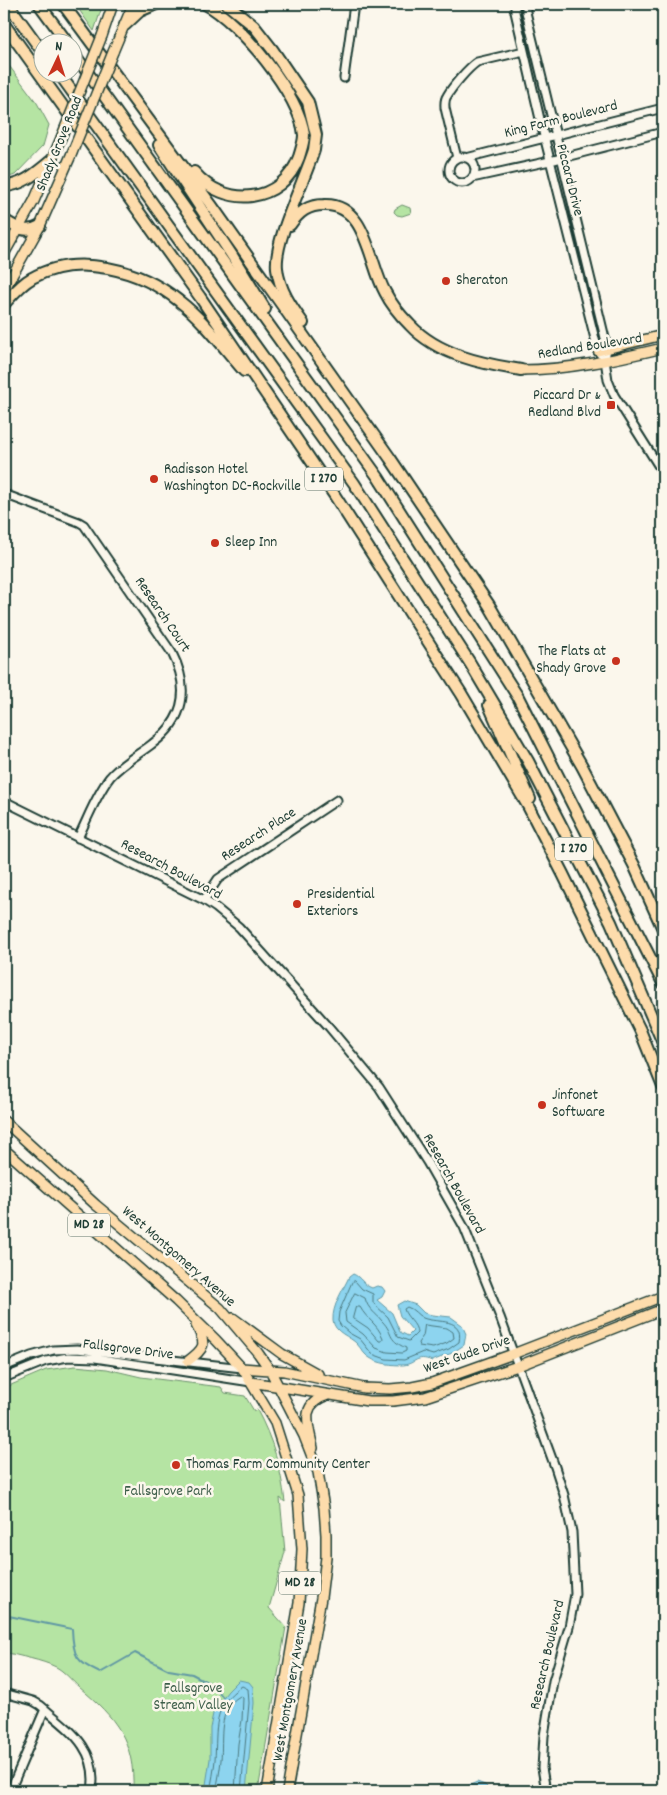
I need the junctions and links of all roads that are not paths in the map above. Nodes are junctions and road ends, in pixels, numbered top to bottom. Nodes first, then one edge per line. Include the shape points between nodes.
1 (8, 4) edge
2 (39, 4) edge
3 (63, 4) edge
4 (113, 4) edge
5 (133, 4) edge
6 (156, 4) edge
7 (205, 4) edge
8 (228, 4) edge
9 (354, 4) edge
10 (515, 4) edge
11 (526, 4) edge
12 (4, 24) edge
13 (124, 25) junction
14 (7, 31) edge
15 (60, 32) edge
16 (32, 37) edge
17 (524, 51) junction
18 (82, 65) edge
19 (344, 78) dead end
20 (65, 82) edge
21 (663, 108) edge
22 (148, 119) junction
23 (663, 132) edge
24 (556, 136) junction
25 (544, 138) junction
26 (164, 141) junction
27 (457, 158) junction
28 (466, 158) junction
29 (561, 158) junction
30 (52, 160) junction
31 (550, 161) junction
32 (472, 178) junction
33 (4, 186) edge
34 (4, 220) edge
35 (40, 226) junction
36 (19, 230) junction
37 (283, 233) junction
38 (4, 254) edge
39 (4, 290) edge
40 (4, 304) edge
41 (663, 335) edge
42 (663, 348) edge
43 (602, 349) junction
44 (605, 360) junction
45 (521, 370) joint
46 (309, 380) junction
47 (276, 408) junction
48 (390, 458) junction
49 (663, 473) edge
50 (4, 494) edge
51 (470, 663) junction
52 (337, 800) dead end
53 (4, 801) edge
54 (78, 838) junction
55 (563, 874) junction
56 (204, 900) junction
57 (663, 929) edge
58 (663, 983) edge
59 (663, 1042) edge
60 (663, 1087) edge
61 (4, 1121) edge
62 (4, 1148) edge
63 (663, 1296) edge
64 (220, 1308) junction
65 (663, 1309) edge
66 (191, 1316) junction
67 (513, 1354) junction
68 (188, 1361) junction
69 (518, 1366) junction
70 (4, 1367) edge
71 (242, 1368) junction
72 (270, 1370) junction
73 (4, 1378) edge
74 (251, 1382) junction
75 (339, 1383) junction
76 (279, 1387) junction
77 (328, 1394) junction
78 (318, 1472) junction
79 (4, 1693) edge
80 (45, 1709) junction
81 (8, 1789) edge
82 (92, 1791) edge
83 (267, 1791) edge
84 (287, 1791) edge
85 (546, 1791) edge

1 - 16 highway
2 - 15 highway
3 - 22 highway
4 - 30 main road, Shady Grove Road, bridge
5 - 13 main road, Shady Grove Road
6 - 13 highway
7 - 26 highway via 226,18 262,54 299,113 304,136 302,147 294,168 277,187 244,197 230,196 211,187
8 - 37 highway via 254,26 272,49 308,102 313,120 314,150
9 - 19 street
10 - 17 street, Piccard Drive
11 - 24 street, Piccard Drive
12 - 14 highway, I 270
13 - 35 main road, Shady Grove Road, bridge
14 - 47 highway, I 270 via 200,297
17 - 25 street, Piccard Drive
17 - 27 street via 477,62 447,96 445,108
18 - 46 highway, I 270
20 - 51 highway, I 270 via 354,483
21 - 24 street, King Farm Boulevard
22 - 26 highway
22 - 46 highway via 151,132
23 - 29 street
24 - 25 street, King Farm Boulevard
24 - 29 street, Piccard Drive
25 - 28 street, King Farm Boulevard
25 - 31 street, Piccard Drive
26 - 48 highway
27 - 28 street
27 - 32 street via 449,168 450,176 461,183
28 - 32 street via 474,166
29 - 31 street
29 - 43 street, Piccard Drive
30 - 33 highway via 30,177 12,186
30 - 36 main road, Shady Grove Road
31 - 32 street
31 - 43 street, Piccard Drive
34 - 36 highway
35 - 36 highway via 28,231
35 - 39 main road, Shady Grove Road
36 - 38 main road, Shady Grove Road
37 - 45 highway via 307,208 330,204 340,208 357,221 384,292 411,326 446,350 482,363
37 - 48 highway via 277,266 281,287 377,431
40 - 47 highway via 33,277 66,267 94,266 151,283 179,300 196,316
41 - 43 main road, Redland Boulevard
42 - 44 main road, Redland Boulevard
43 - 44 street, Piccard Drive
44 - 45 main road, Redland Boulevard via 557,369
44 - 49 street, Piccard Drive via 614,395
46 - 58 highway, I 270 via 378,477 518,697
47 - 55 highway, I 270 via 462,693 528,806
48 - 57 highway via 490,605 587,774
50 - 54 street, Research Court via 84,526 180,669 181,705 169,729 153,744 127,760 111,777
51 - 55 highway
51 - 59 highway, I 270 via 528,761 611,922
52 - 56 street, Research Place via 218,879
53 - 54 street, Research Boulevard
54 - 56 street, Research Boulevard
55 - 60 highway, I 270 via 640,1030
56 - 67 street, Research Boulevard via 239,927 379,1087 464,1227
61 - 64 main road, West Montgomery Avenue / MD 28 via 96,1205
62 - 66 main road, MD 28
63 - 67 main road, West Gude Drive
64 - 72 main road, West Montgomery Avenue / MD 28
64 - 75 main road via 282,1354
65 - 69 main road, West Gude Drive
66 - 68 main road via 204,1340 200,1352
66 - 71 main road, MD 28
67 - 69 street, Research Boulevard
67 - 75 main road, West Gude Drive via 412,1387 364,1388
68 - 70 street, Fallsgrove Drive via 77,1349 53,1350
68 - 71 street, Fallsgrove Drive
69 - 77 main road, West Gude Drive via 425,1397 368,1401
69 - 85 street, Research Boulevard via 564,1496 572,1532 575,1571 572,1612 553,1681 544,1736 542,1768
71 - 72 main road, West Gude Drive
71 - 74 main road, MD 28
72 - 75 main road, West Gude Drive
72 - 76 main road, West Montgomery Avenue / MD 28
73 - 74 street, Fallsgrove Drive via 46,1360 68,1357 94,1358
74 - 76 main road, West Gude Drive
74 - 83 main road, West Montgomery Avenue / MD 28 via 275,1423 286,1454 298,1495 302,1548 299,1603
76 - 77 main road, West Gude Drive
76 - 78 main road, West Montgomery Avenue / MD 28
77 - 78 main road via 310,1405 307,1414
78 - 84 main road, West Montgomery Avenue / MD 28 via 326,1535 323,1582
79 - 80 street via 33,1701
80 - 81 street
80 - 82 street via 76,1735 84,1748 93,1768

